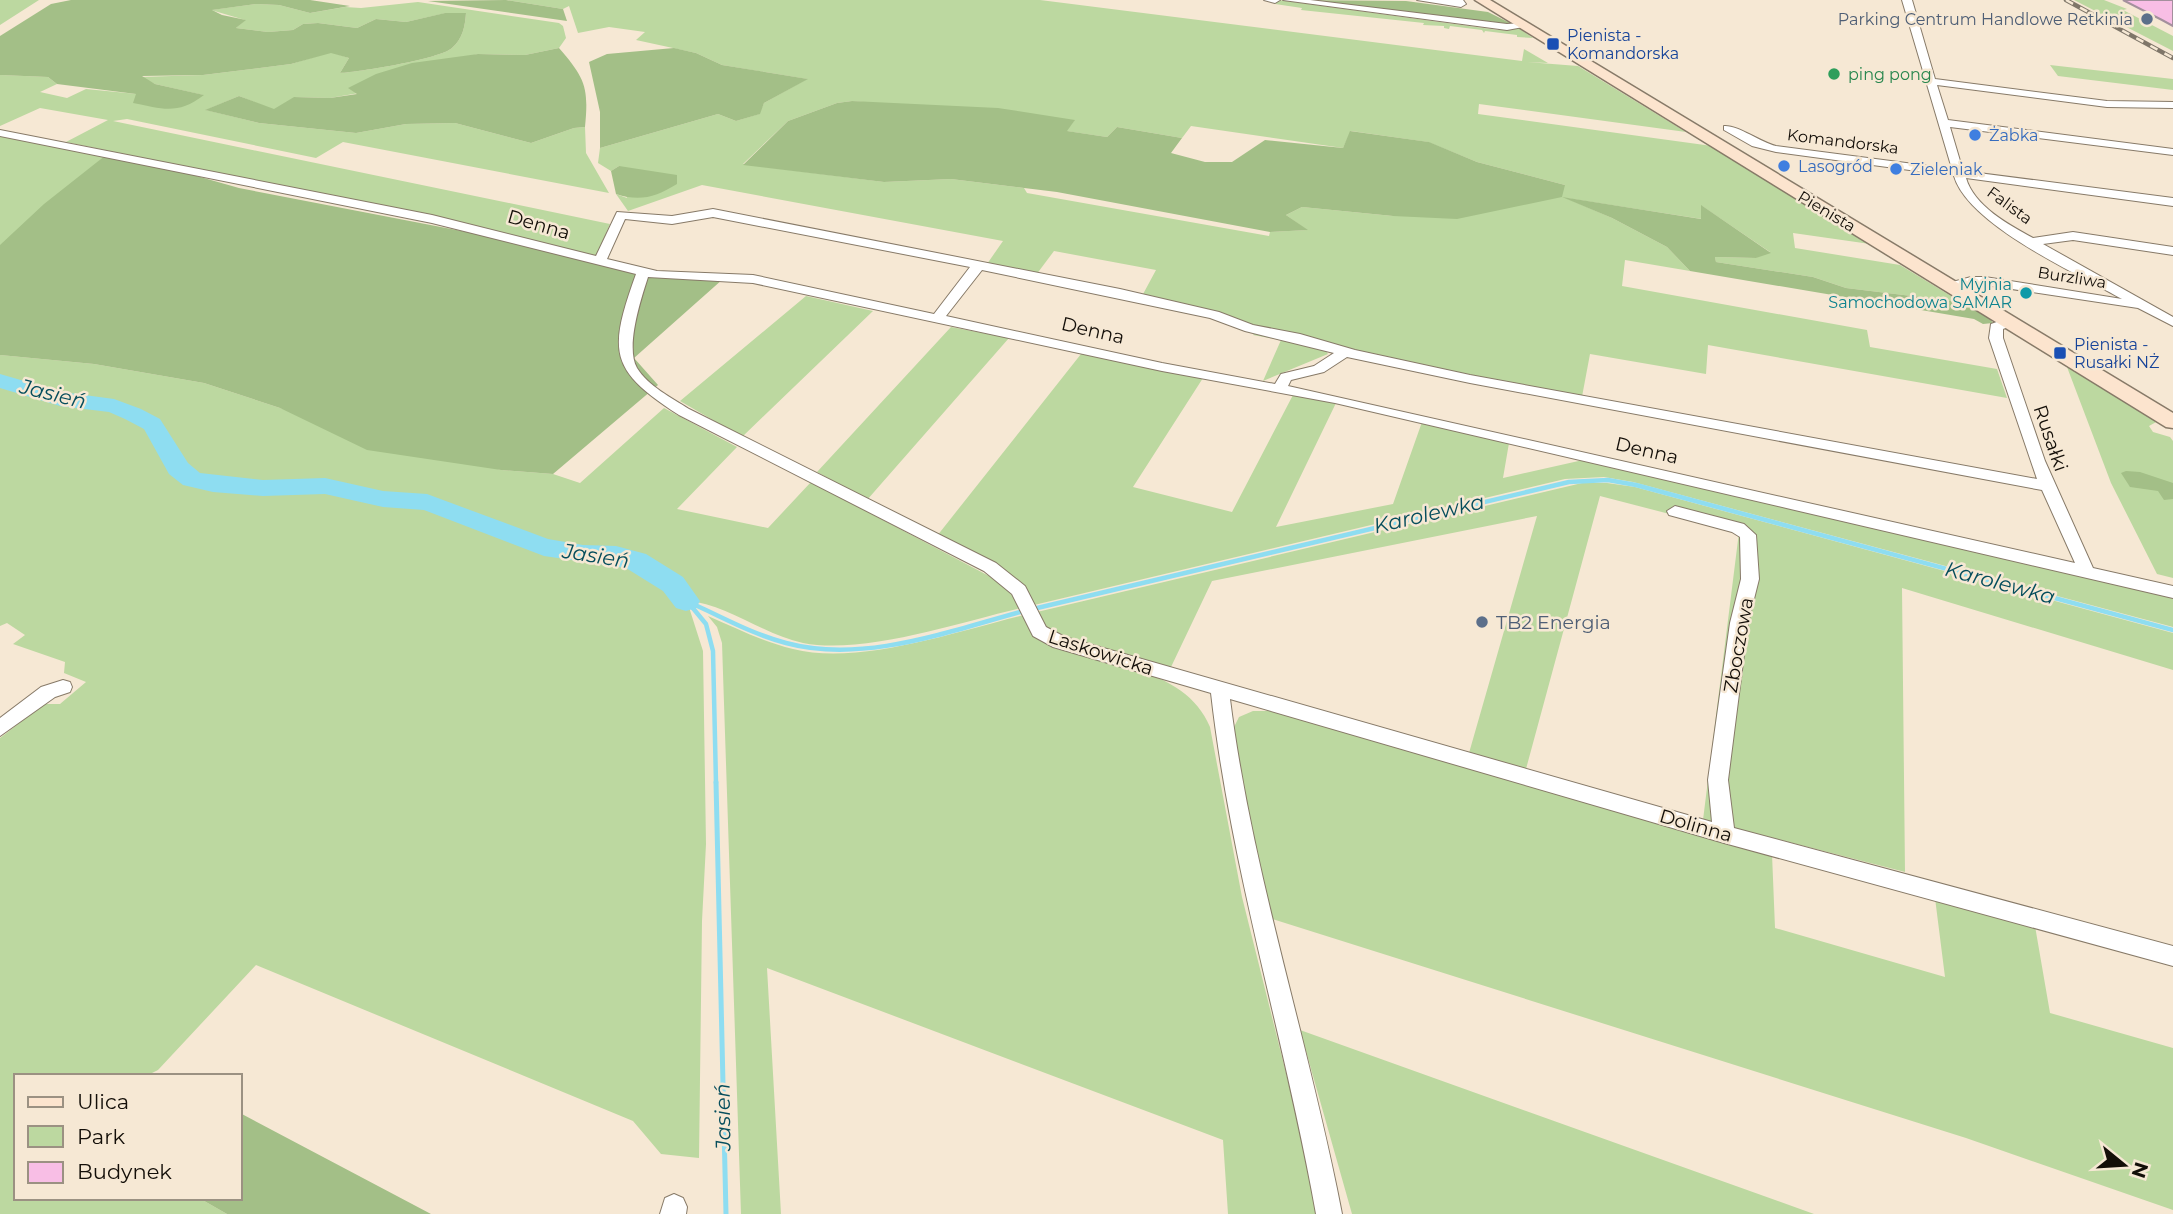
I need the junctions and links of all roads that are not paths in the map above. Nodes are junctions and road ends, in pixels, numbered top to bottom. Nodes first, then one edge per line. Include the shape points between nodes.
1 (1288, 0) edge
2 (1422, 0) edge
3 (1481, 0) edge
4 (1908, 0) edge
5 (1457, 3) edge
6 (1523, 26) junction
7 (1929, 81) junction
8 (2131, 104) junction
9 (2173, 105) edge
10 (2173, 111) edge
11 (1943, 123) junction
12 (1728, 128) dead end
13 (0, 133) edge
14 (1740, 136) junction
15 (1714, 142) junction
16 (2173, 152) edge
17 (1958, 172) junction
18 (2173, 202) edge
19 (2032, 242) junction
20 (2173, 251) edge
21 (599, 262) junction
22 (979, 265) junction
23 (643, 272) junction
24 (1951, 287) junction
25 (2146, 307) junction
26 (937, 319) junction
27 (2008, 322) junction
28 (2173, 322) edge
29 (1345, 352) junction
30 (1279, 388) junction
31 (2173, 422) edge
32 (2047, 486) junction
33 (1675, 511) dead end
34 (2086, 570) junction
35 (2173, 592) edge
36 (63, 687) dead end
37 (1220, 690) junction
38 (0, 728) edge
39 (1724, 834) junction
40 (2173, 956) edge
41 (1329, 1214) edge

1 - 6 street
2 - 5 street
3 - 6 street, Pienista
4 - 7 street, Falista
6 - 15 street, Pienista
7 - 8 street
7 - 11 street, Falista
8 - 9 street
8 - 10 street
11 - 16 street
11 - 17 street, Falista
12 - 14 street, Komandorska
13 - 21 street, Denna via 432,219
14 - 15 street
14 - 17 street, Komandorska via 1769,148
15 - 24 street, Pienista
17 - 18 street, Komandorska
17 - 19 street, Falista via 1976,203
19 - 20 street via 2073,236
19 - 25 street, Falista
21 - 22 street via 621,215 672,220 713,213
21 - 23 street, Denna
22 - 26 street
22 - 29 street via 1214,315
23 - 26 street, Denna via 752,279
23 - 37 street, Laskowicka via 626,358 635,374 684,412 989,567 1025,598 1043,635
24 - 25 street, Burzliwa via 1985,281
24 - 27 street, Pienista
25 - 28 street, Falista
26 - 30 street, Denna
27 - 31 street, Pienista
27 - 32 street, Rusałki via 1994,331
29 - 30 street via 1319,369 1286,377
29 - 32 street
30 - 34 street, Denna
32 - 34 street, Rusałki
33 - 39 street, Zboczowa via 1738,528 1748,535 1750,579 1739,623 1718,780
34 - 35 street, Denna
36 - 38 street via 48,692
37 - 39 street, Dolinna
37 - 41 street via 1232,787
39 - 40 street, Dolinna

